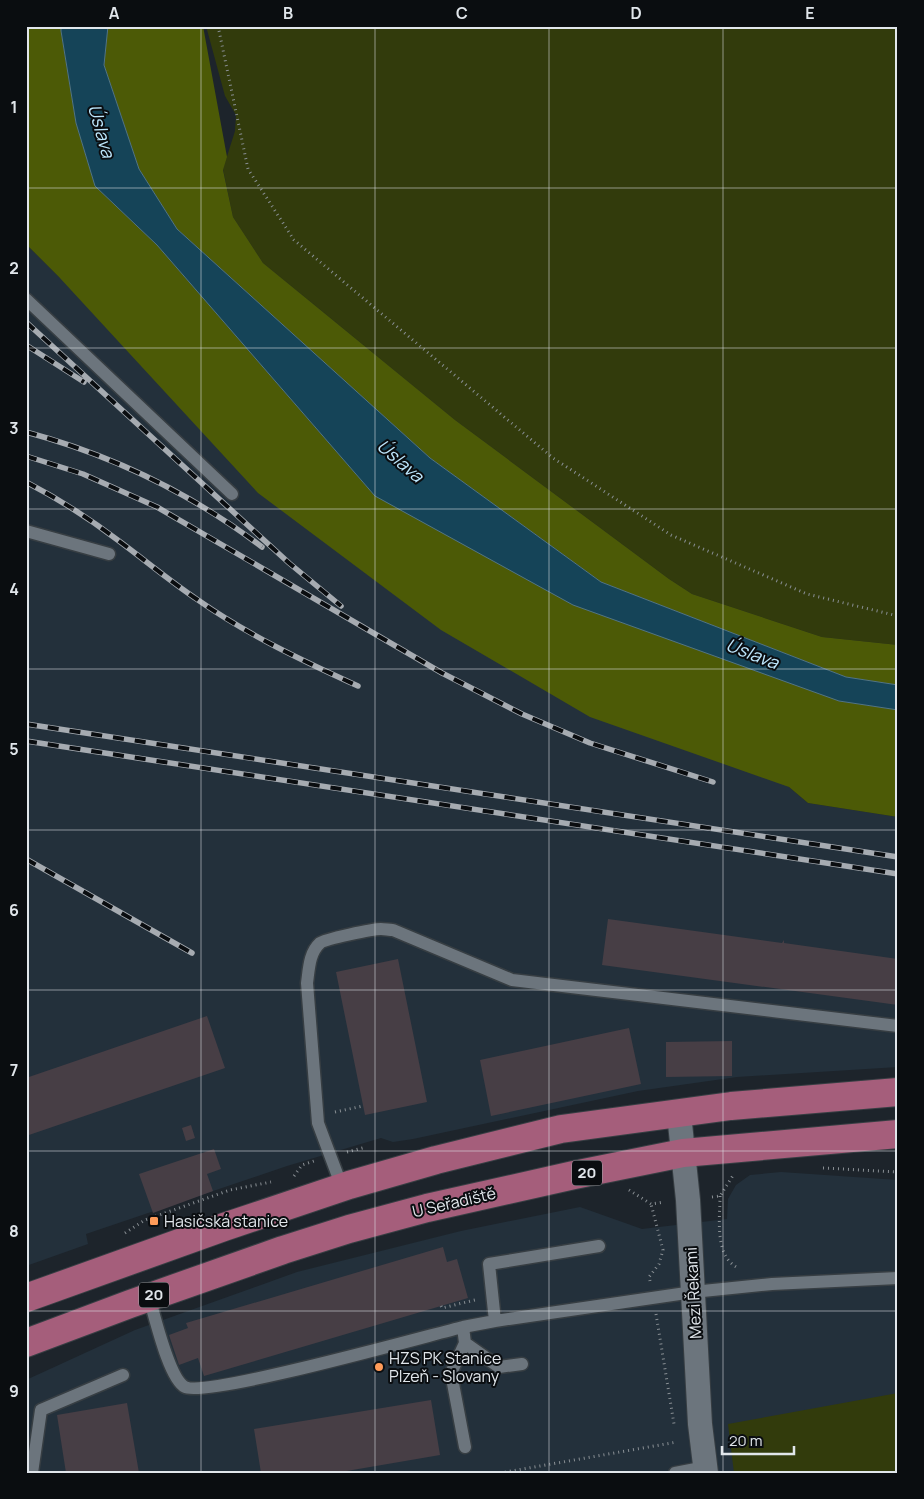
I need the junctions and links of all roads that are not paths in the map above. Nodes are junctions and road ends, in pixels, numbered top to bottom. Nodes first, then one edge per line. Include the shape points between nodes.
1 (26, 299) edge
2 (232, 494) dead end
3 (26, 531) edge
4 (108, 554) dead end
5 (898, 1026) edge
6 (898, 1092) edge
7 (679, 1114) junction
8 (898, 1134) edge
9 (683, 1153) junction
10 (342, 1187) junction
11 (599, 1246) dead end
12 (898, 1278) edge
13 (693, 1292) junction
14 (149, 1297) junction
15 (26, 1298) edge
16 (496, 1321) junction
17 (463, 1327) junction
18 (26, 1343) edge
19 (465, 1343) junction
20 (522, 1364) dead end
21 (123, 1375) dead end
22 (466, 1447) dead end
23 (706, 1470) edge
24 (679, 1472) edge
25 (32, 1473) edge

1 - 2 lane
3 - 4 lane
5 - 10 lane via 512,980 393,930 381,928 331,939 321,942 314,951 309,961 307,983 318,1123
6 - 7 main road, 20 via 731,1106
7 - 9 street, Mezi Řekami
7 - 10 main road, 20 via 562,1129
8 - 9 main road, U Seřadiště / 20
9 - 13 street, Mezi Řekami
9 - 14 main road, U Seřadiště / 20 via 427,1208 349,1229
10 - 15 main road, 20
11 - 16 lane via 489,1264
12 - 13 lane via 772,1284
13 - 16 lane
13 - 23 street, Mezi Řekami via 700,1424
14 - 17 lane via 170,1366 178,1382 187,1388 201,1389 267,1376
14 - 18 main road, U Seřadiště / 20
16 - 17 lane
17 - 19 lane
19 - 20 lane via 499,1367
19 - 22 lane via 452,1373
21 - 25 lane via 41,1410
23 - 24 lane

